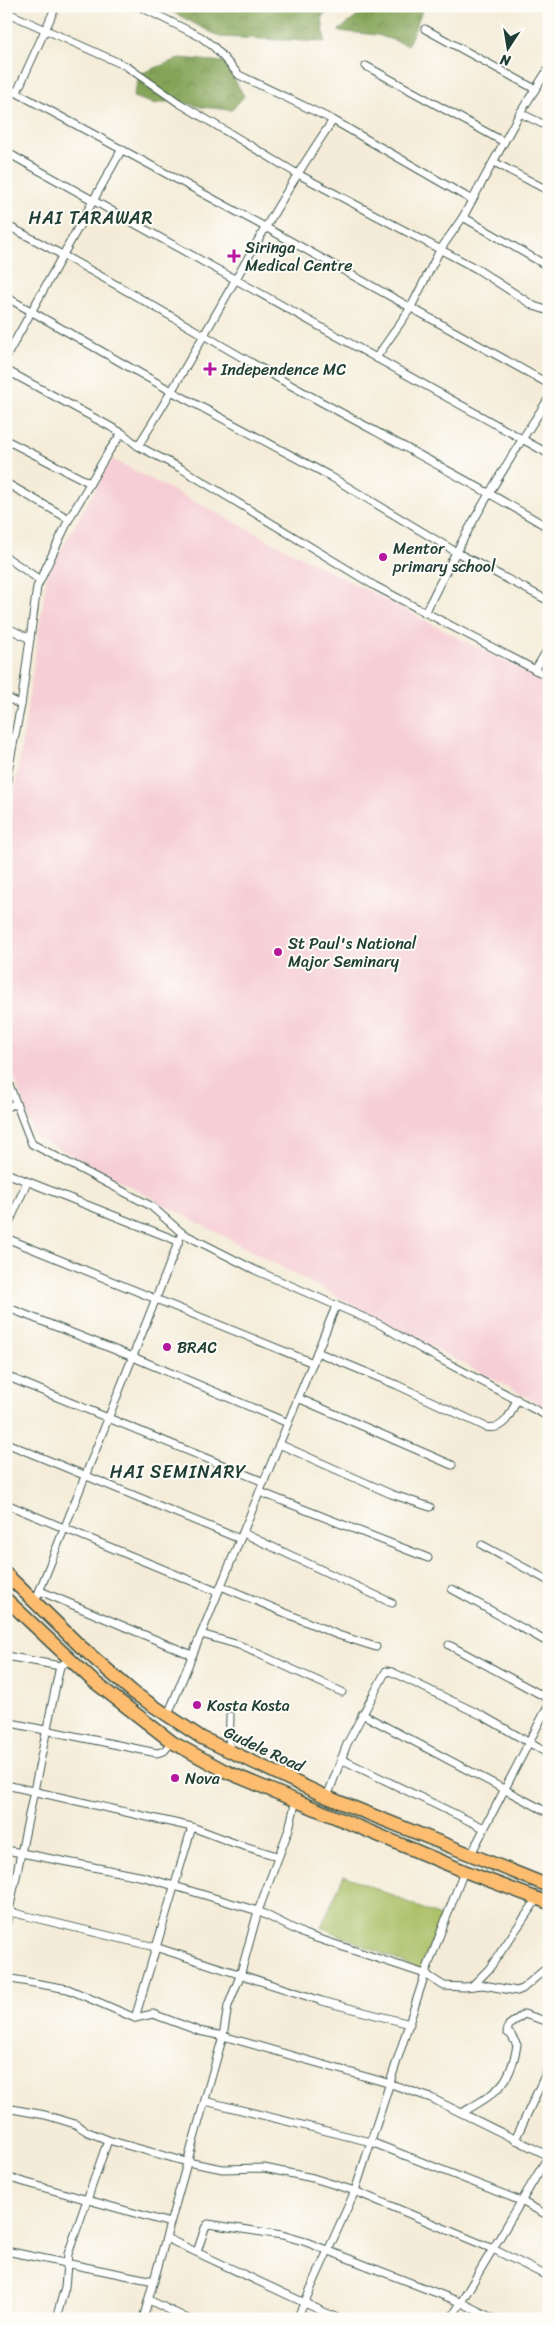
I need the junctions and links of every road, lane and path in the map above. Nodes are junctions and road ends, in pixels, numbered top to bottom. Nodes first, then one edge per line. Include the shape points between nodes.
1 (56, 6) edge
2 (140, 6) edge
3 (6, 12) edge
4 (425, 29) dead end
5 (46, 30) junction
6 (366, 66) dead end
7 (549, 68) edge
8 (6, 86) edge
9 (535, 89) junction
10 (17, 92) junction
11 (520, 113) junction
12 (333, 120) junction
13 (549, 127) edge
14 (504, 142) junction
15 (122, 149) junction
16 (6, 152) edge
17 (494, 162) junction
18 (296, 174) junction
19 (549, 191) edge
20 (93, 200) junction
21 (472, 200) junction
22 (463, 217) junction
23 (6, 225) edge
24 (266, 227) junction
25 (440, 250) junction
26 (62, 256) junction
27 (549, 267) edge
28 (236, 279) junction
29 (6, 297) edge
30 (410, 309) junction
31 (549, 311) edge
32 (31, 312) junction
33 (203, 336) junction
34 (6, 358) edge
35 (376, 358) junction
36 (6, 370) edge
37 (549, 384) edge
38 (173, 392) junction
39 (549, 398) edge
40 (122, 433) junction
41 (522, 439) junction
42 (6, 440) edge
43 (138, 446) junction
44 (549, 454) edge
45 (90, 483) junction
46 (6, 484) edge
47 (491, 494) junction
48 (69, 518) junction
49 (549, 528) edge
50 (456, 552) junction
51 (6, 557) edge
52 (40, 580) junction
53 (549, 601) edge
54 (425, 613) junction
55 (6, 627) edge
56 (30, 639) junction
57 (549, 647) edge
58 (535, 670) junction
59 (549, 678) edge
60 (6, 697) edge
61 (21, 705) junction
62 (7, 770) edge
63 (6, 794) edge
64 (6, 1077) edge
65 (16, 1104) junction
66 (6, 1107) edge
67 (6, 1173) edge
68 (27, 1182) junction
69 (6, 1230) edge
70 (182, 1233) junction
71 (6, 1238) edge
72 (178, 1241) junction
73 (155, 1300) junction
74 (336, 1306) junction
75 (6, 1307) edge
76 (318, 1352) junction
77 (132, 1357) junction
78 (313, 1363) junction
79 (6, 1376) edge
80 (298, 1398) junction
81 (517, 1399) junction
82 (549, 1417) edge
83 (108, 1418) junction
84 (288, 1423) junction
85 (6, 1443) edge
86 (279, 1444) junction
87 (452, 1465) dead end
88 (85, 1476) junction
89 (264, 1482) junction
90 (260, 1492) junction
91 (6, 1504) edge
92 (430, 1507) dead end
93 (65, 1528) junction
94 (242, 1536) junction
95 (482, 1545) dead end
96 (428, 1558) dead end
97 (6, 1574) edge
98 (549, 1581) edge
99 (220, 1589) junction
100 (452, 1589) dead end
101 (38, 1596) junction
102 (6, 1599) edge
103 (392, 1603) dead end
104 (201, 1634) junction
105 (549, 1642) edge
106 (449, 1645) dead end
107 (376, 1647) dead end
108 (192, 1655) junction
109 (6, 1656) edge
110 (65, 1663) junction
111 (342, 1692) dead end
112 (549, 1699) edge
113 (549, 1704) edge
114 (362, 1714) junction
115 (230, 1716) dead end
116 (167, 1717) junction
117 (6, 1722) edge
118 (46, 1730) junction
119 (172, 1742) junction
120 (530, 1743) junction
121 (229, 1751) junction
122 (549, 1754) edge
123 (341, 1759) junction
124 (289, 1780) junction
125 (6, 1785) edge
126 (504, 1789) junction
127 (34, 1790) junction
128 (282, 1794) junction
129 (327, 1797) junction
130 (296, 1800) junction
131 (549, 1813) edge
132 (192, 1827) junction
133 (484, 1828) junction
134 (6, 1850) edge
135 (21, 1852) junction
136 (277, 1856) junction
137 (470, 1856) junction
138 (464, 1871) junction
139 (175, 1886) junction
140 (549, 1886) edge
141 (543, 1901) edge
142 (258, 1911) junction
143 (7, 1912) edge
144 (6, 1925) edge
145 (156, 1948) junction
146 (549, 1966) edge
147 (425, 1974) junction
148 (240, 1976) junction
149 (6, 1978) edge
150 (472, 1986) junction
151 (135, 2018) junction
152 (549, 2022) edge
153 (410, 2024) junction
154 (223, 2036) junction
155 (549, 2067) edge
156 (391, 2084) junction
157 (205, 2100) junction
158 (6, 2108) edge
159 (462, 2113) junction
160 (108, 2140) junction
161 (516, 2140) junction
162 (372, 2142) junction
163 (549, 2155) edge
164 (187, 2162) junction
165 (6, 2177) edge
166 (355, 2191) junction
167 (87, 2201) junction
168 (521, 2201) junction
169 (549, 2216) edge
170 (170, 2223) junction
171 (166, 2238) junction
172 (493, 2249) junction
173 (6, 2250) edge
174 (327, 2250) junction
175 (197, 2252) junction
176 (66, 2264) junction
177 (549, 2278) edge
178 (154, 2281) junction
179 (149, 2300) junction
180 (460, 2302) junction
181 (304, 2303) junction
182 (6, 2317) edge
183 (12, 2319) edge
184 (56, 2319) edge
185 (143, 2319) edge
186 (188, 2319) edge
187 (297, 2319) edge
188 (339, 2319) edge
189 (451, 2319) edge
190 (494, 2319) edge

1 - 5 street
2 - 12 street via 201,37 239,75
3 - 5 street
4 - 9 street
5 - 10 street
5 - 18 street via 126,66 179,103
6 - 14 street
7 - 9 street
8 - 10 street
9 - 11 street
10 - 15 street
11 - 13 street
11 - 14 street
12 - 18 street
12 - 21 street
14 - 17 street
15 - 20 street
15 - 24 street
16 - 20 street
17 - 19 street
17 - 21 street
18 - 24 street
18 - 25 street
20 - 26 street
20 - 28 street
21 - 22 street
22 - 25 street
22 - 27 street
23 - 26 street
24 - 28 street
24 - 30 street
25 - 30 street
25 - 31 street via 477,269 534,306
26 - 32 street
26 - 33 street
28 - 33 street
28 - 35 street
29 - 32 street
30 - 35 street
30 - 37 street
32 - 34 street
32 - 38 street
33 - 38 street
33 - 47 street
35 - 41 street
36 - 40 street
38 - 43 street
38 - 50 street via 319,470
39 - 41 street
40 - 43 street
40 - 45 street
41 - 44 street
41 - 47 street
42 - 45 street
43 - 54 street
45 - 48 street
46 - 48 street
47 - 49 street
47 - 50 street
48 - 52 street
50 - 53 street
50 - 54 street
51 - 52 street
52 - 56 street
54 - 58 street
55 - 56 street
56 - 61 street
57 - 58 street
58 - 59 street
60 - 61 street
61 - 62 street
62 - 63 street
64 - 65 street
65 - 66 street
65 - 70 street via 32,1144 150,1206
67 - 68 street
68 - 69 street
68 - 72 street
70 - 72 street
70 - 74 street
71 - 73 street
72 - 73 street
73 - 77 street
73 - 78 street
74 - 76 street
74 - 81 street via 381,1325
75 - 77 street
76 - 78 street
76 - 81 street via 493,1429 502,1426
77 - 83 street
77 - 84 street
78 - 80 street
79 - 83 street
80 - 84 street
80 - 87 street
81 - 82 street
83 - 88 street
83 - 89 street
84 - 86 street
85 - 88 street
86 - 89 street
86 - 92 street via 391,1494
88 - 93 street
88 - 94 street
89 - 90 street
90 - 94 street
90 - 96 street
91 - 93 street
93 - 99 street
93 - 101 street
94 - 99 street
94 - 103 street
95 - 98 street
97 - 101 highway, Gudele Road
99 - 104 street
99 - 107 street
100 - 105 street
101 - 108 street
101 - 116 highway, Gudele Road via 104,1668
102 - 110 highway, Gudele Road
104 - 108 street
104 - 111 street via 239,1644
106 - 112 street
108 - 116 street
109 - 110 street
110 - 118 street
110 - 119 highway, Gudele Road
113 - 120 street
114 - 120 street via 382,1675 390,1671 483,1716
114 - 123 street
114 - 126 street
115 - 121 street
116 - 121 highway, Gudele Road
117 - 118 street
118 - 119 street via 157,1753 164,1751
118 - 127 street
119 - 128 highway, Gudele Road via 225,1771
120 - 122 street
120 - 126 street
121 - 124 highway, Gudele Road
123 - 129 street
123 - 133 street
124 - 128 highway
124 - 129 highway, Gudele Road
125 - 127 street
126 - 131 street
126 - 133 street
127 - 132 street
127 - 135 street
128 - 130 highway, Gudele Road
129 - 137 highway, Gudele Road
130 - 136 street via 289,1829
130 - 138 highway, Gudele Road
132 - 136 street
132 - 139 street
133 - 137 street
134 - 135 street
135 - 139 street
135 - 143 street
136 - 142 street
137 - 140 highway, Gudele Road
138 - 141 highway, Gudele Road
138 - 147 street
139 - 142 street
139 - 145 street
141 - 150 street
142 - 147 street via 304,1934
142 - 148 street
143 - 144 street
143 - 145 street
145 - 148 street
145 - 151 street
146 - 150 street via 517,1991
147 - 150 street via 444,1986
147 - 153 street
148 - 153 street
148 - 154 street via 228,2006
149 - 151 street via 68,1989
151 - 154 street via 153,2014
152 - 159 street via 524,2014 509,2025 507,2032 517,2045 510,2074 496,2092
153 - 156 street
154 - 156 street
154 - 157 street
155 - 161 street
156 - 159 street
156 - 162 street
157 - 162 street
157 - 164 street
158 - 160 street via 75,2124
159 - 161 street
160 - 164 street
160 - 167 street
161 - 163 street
162 - 166 street
162 - 168 street
163 - 168 street
164 - 166 street via 223,2169 278,2170
164 - 170 street
165 - 167 street
166 - 172 street
166 - 174 street
167 - 170 street
167 - 176 street
168 - 169 street
168 - 172 street
170 - 171 street
171 - 175 street
171 - 178 street
172 - 177 street
172 - 180 street
173 - 176 street
174 - 175 street via 282,2234 210,2224 205,2228
174 - 180 street
174 - 181 street
175 - 181 street
176 - 178 street
176 - 184 street via 65,2287
178 - 179 street
179 - 185 street
179 - 186 street
180 - 189 street
180 - 190 street
181 - 187 street
181 - 188 street
182 - 183 street

